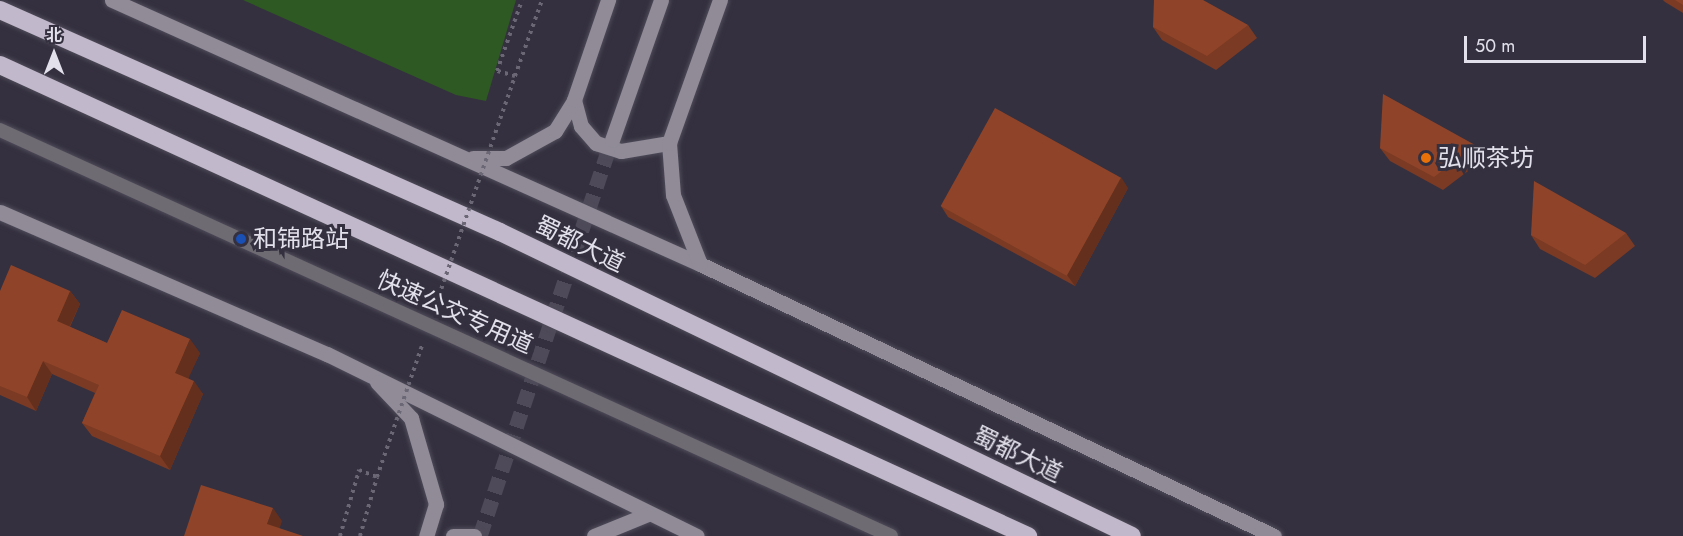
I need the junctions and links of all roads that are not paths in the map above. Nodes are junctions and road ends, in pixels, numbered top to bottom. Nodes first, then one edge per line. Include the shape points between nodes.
1 (112, 0) edge
2 (609, 0) edge
3 (661, 0) edge
4 (720, 0) edge
5 (0, 10) edge
6 (0, 65) edge
7 (574, 100) junction
8 (0, 130) edge
9 (612, 140) tunnel mouth
10 (669, 143) junction
11 (468, 158) junction
12 (0, 212) edge
13 (700, 264) junction
14 (369, 374) junction
15 (648, 514) junction
16 (426, 536) edge
17 (453, 536) edge
18 (474, 536) edge
19 (594, 536) edge
20 (697, 536) edge
21 (891, 536) edge
22 (1028, 536) edge
23 (1132, 536) edge
24 (1274, 536) edge

1 - 11 main road
2 - 7 main road
3 - 9 main road
4 - 10 main road
5 - 23 highway, 蜀都大道 via 500,232
6 - 22 highway
7 - 10 main road via 581,126 596,142 621,151
7 - 11 main road via 555,131 530,148 506,158
8 - 21 lane, 快速公交专用道, bridge
10 - 13 main road via 673,195
11 - 13 main road
12 - 14 main road
13 - 24 main road
14 - 15 main road
14 - 16 main road via 411,418 436,504
15 - 19 main road
15 - 20 main road
17 - 18 main road

